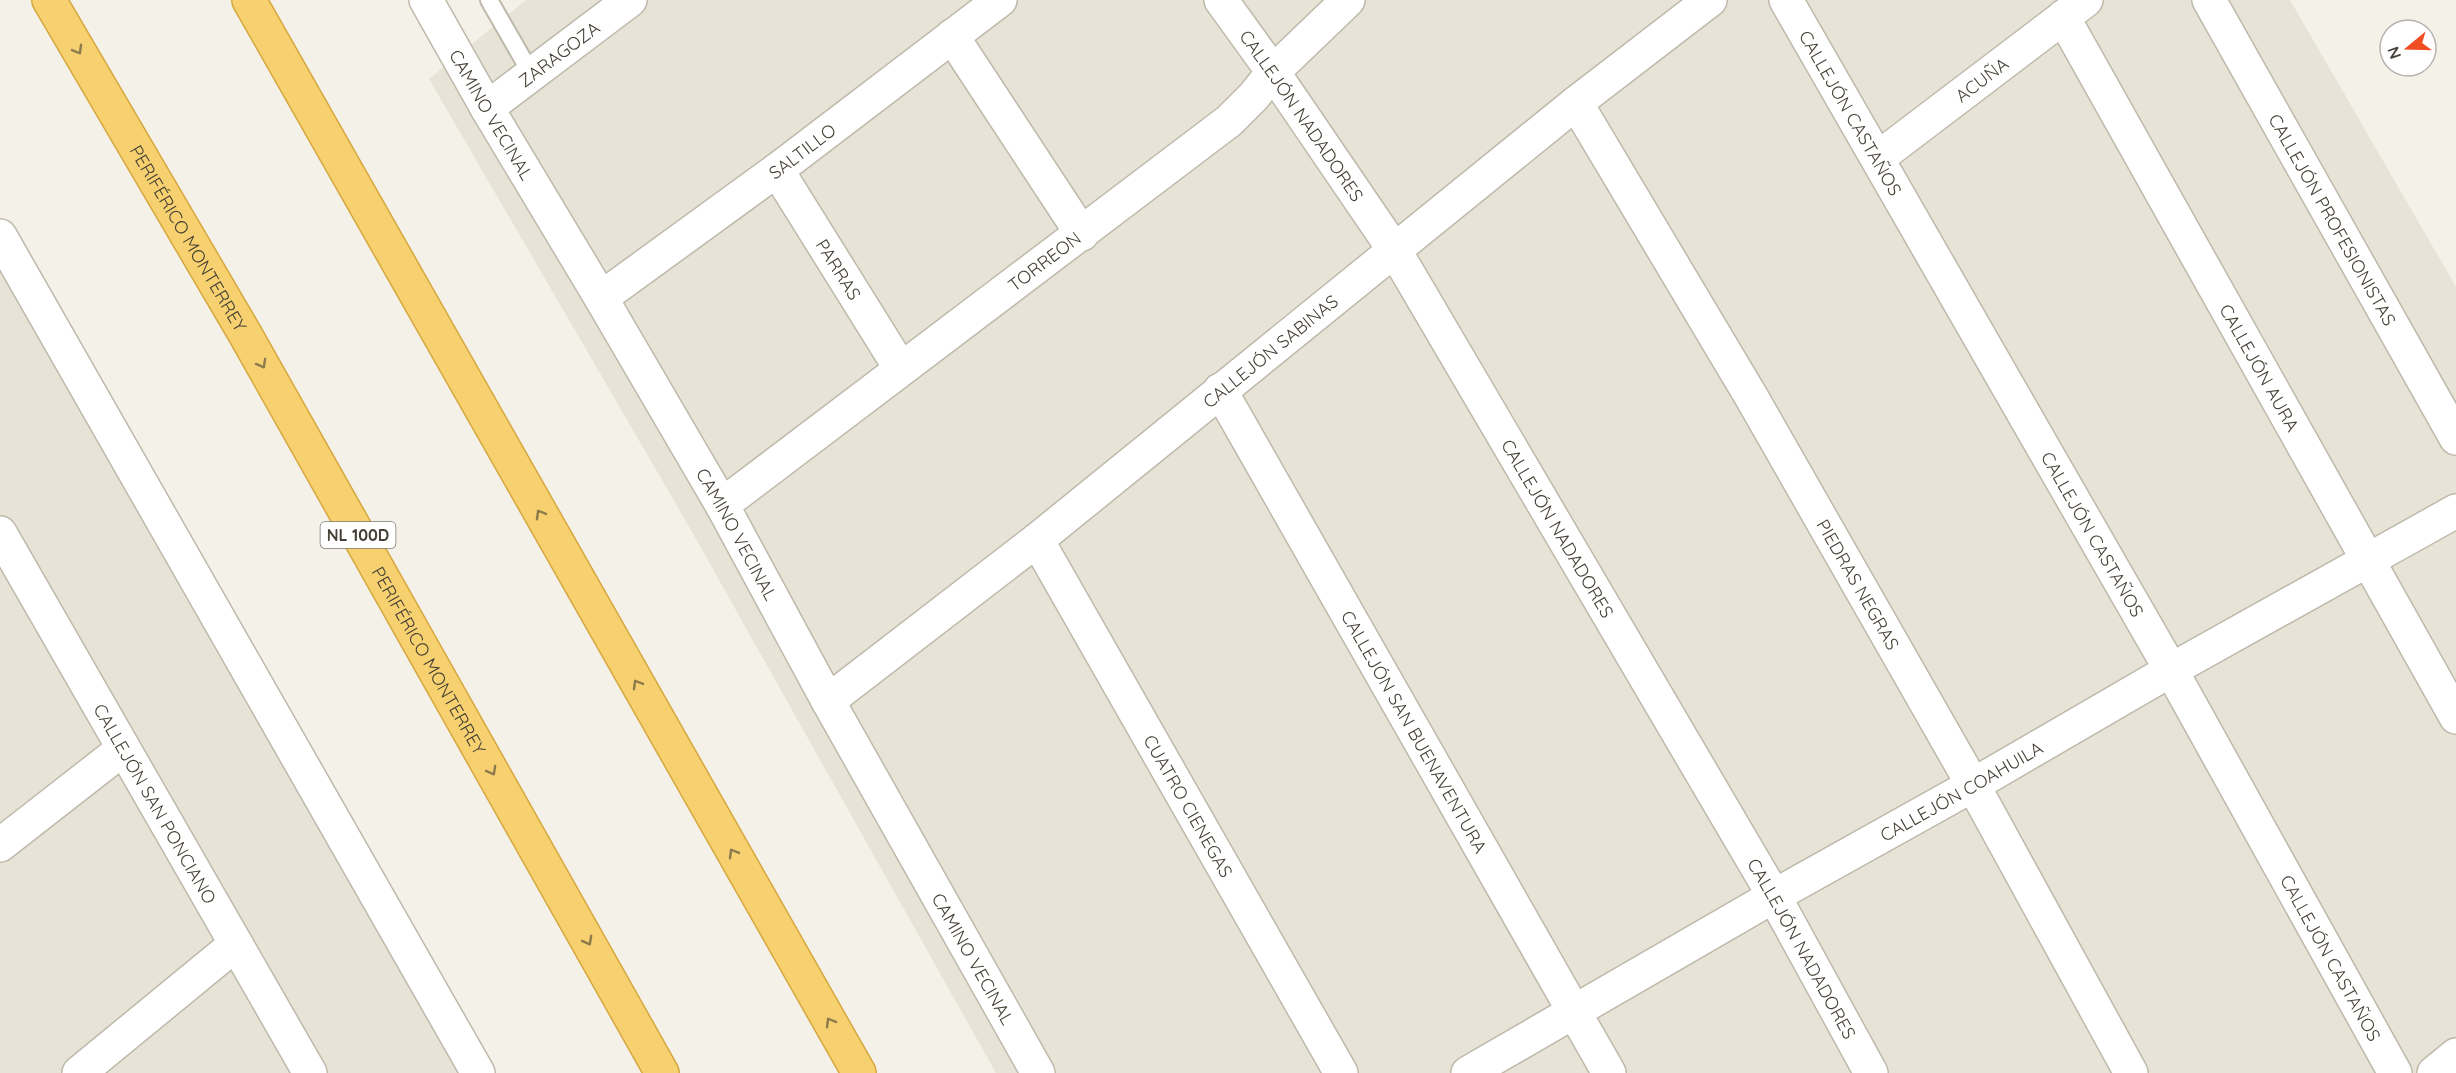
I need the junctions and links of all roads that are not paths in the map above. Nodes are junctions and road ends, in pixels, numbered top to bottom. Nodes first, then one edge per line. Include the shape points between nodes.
1 (49, 0) edge
2 (249, 0) edge
3 (426, 0) edge
4 (489, 0) edge
5 (630, 0) edge
6 (1000, 0) edge
7 (1221, 0) edge
8 (1348, 0) edge
9 (1710, 0) edge
10 (1786, 0) edge
11 (2209, 0) edge
12 (2075, 8) edge
13 (952, 36) junction
14 (1273, 72) junction
15 (531, 75) junction
16 (1575, 103) junction
17 (487, 108) junction
18 (1878, 158) junction
19 (777, 170) junction
20 (1082, 234) junction
21 (0, 236) edge
22 (1395, 251) junction
23 (602, 298) junction
24 (901, 369) junction
25 (1220, 390) junction
26 (2456, 438) edge
27 (722, 506) junction
28 (2456, 511) edge
29 (0, 533) edge
30 (1037, 540) junction
31 (2369, 560) junction
32 (2171, 670) junction
33 (828, 701) junction
34 (2456, 717) edge
35 (123, 750) junction
36 (1973, 785) junction
37 (0, 845) edge
38 (1774, 896) junction
39 (236, 944) junction
40 (1574, 1011) junction
41 (2456, 1055) edge
42 (79, 1073) edge
43 (310, 1073) edge
44 (478, 1073) edge
45 (662, 1073) edge
46 (859, 1073) edge
47 (1038, 1073) edge
48 (1341, 1073) edge
49 (1468, 1073) edge
50 (1610, 1073) edge
51 (1871, 1073) edge
52 (2131, 1073) edge
53 (2395, 1073) edge
54 (2434, 1073) edge

1 -> 45 highway, PERIFÉRICO MONTERREY / NL 100D via 245,334
46 -> 2 highway
3 - 17 street, CAMINO VECINAL
4 - 15 lane
5 - 15 street, ZARAGOZA
6 - 13 street, SALTILLO
7 - 14 street, CALLEJÓN NADADORES
8 - 14 street, TORREON
9 - 16 street, CALLEJÓN SABINAS
10 - 18 street, CALLEJÓN CASTAÑOS
11 - 26 street, CALLEJÓN PROFESIONISTAS
12 - 18 street, ACUÑA
12 - 31 street, CALLEJÓN AURA
13 - 19 street, SALTILLO
13 - 20 street
14 - 20 street, TORREON via 1229,121
14 - 22 street, CALLEJÓN NADADORES
15 - 17 street, ZARAGOZA
16 - 22 street, CALLEJÓN SABINAS
16 - 36 street, PIEDRAS NEGRAS via 1752,398
17 - 23 street, CAMINO VECINAL
18 - 32 street, CALLEJÓN CASTAÑOS
19 - 23 street, SALTILLO
19 - 24 street, PARRAS
20 - 24 street, TORREON
21 - 44 street
22 - 25 street, CALLEJÓN SABINAS
22 - 38 street, CALLEJÓN NADADORES
23 - 27 street, CAMINO VECINAL
24 - 27 street, TORREON
25 - 30 street, CALLEJÓN SABINAS
25 - 40 street, CALLEJÓN SAN BUENAVENTURA
27 - 33 street, CAMINO VECINAL
28 - 31 street, CALLEJÓN COAHUILA
29 - 35 street, CALLEJÓN SAN PONCIANO
30 - 33 street, CALLEJÓN SABINAS
30 - 48 street, CUATRO CIENEGAS
31 - 32 street, CALLEJÓN COAHUILA
31 - 34 street, CALLEJÓN AURA
32 - 36 street, CALLEJÓN COAHUILA
32 - 53 street, CALLEJÓN CASTAÑOS
33 - 47 street, CAMINO VECINAL
35 - 37 street
35 - 39 street, CALLEJÓN SAN PONCIANO
36 - 38 street, CALLEJÓN COAHUILA
36 - 52 street, PIEDRAS NEGRAS
38 - 40 street, CALLEJÓN COAHUILA
38 - 51 street, CALLEJÓN NADADORES
39 - 42 street
39 - 43 street, CALLEJÓN SAN PONCIANO
40 - 49 street, CALLEJÓN COAHUILA
40 - 50 street, CALLEJÓN SAN BUENAVENTURA
41 - 54 street

